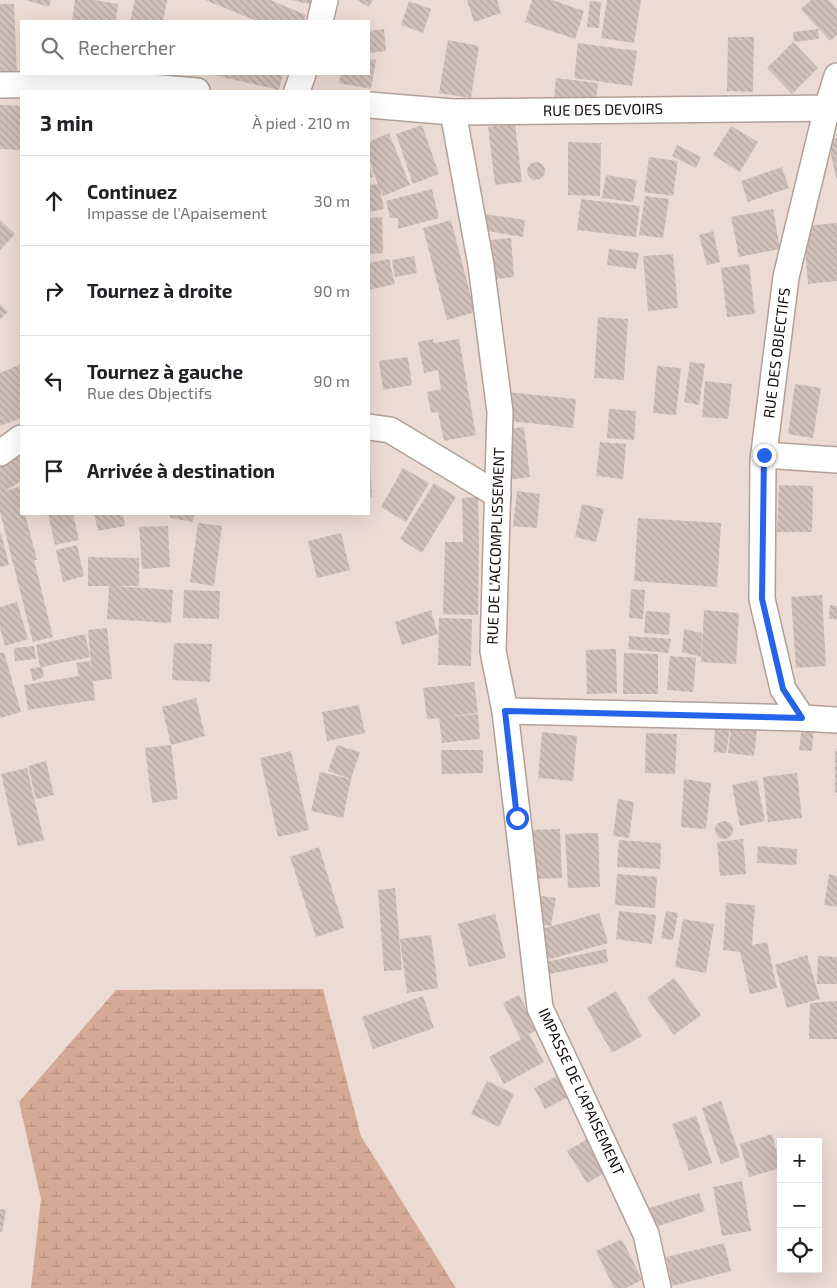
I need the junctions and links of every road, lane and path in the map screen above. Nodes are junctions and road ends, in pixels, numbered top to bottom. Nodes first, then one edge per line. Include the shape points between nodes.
1 (325, 0) edge
2 (320, 20) edge
3 (303, 75) edge
4 (837, 76) edge
5 (0, 85) edge
6 (185, 90) edge
7 (297, 90) edge
8 (370, 105) edge
9 (832, 108) edge
10 (453, 112) junction
11 (370, 427) edge
12 (20, 439) edge
13 (0, 453) edge
14 (764, 455) junction
15 (837, 460) edge
16 (498, 496) junction
17 (505, 711) junction
18 (802, 718) junction
19 (837, 720) edge
20 (658, 1288) edge

1 - 2 street
3 - 7 street
4 - 9 street, RUE DES OBJECTIFS
5 - 6 street via 112,84
8 - 10 street, RUE DES DEVOIRS
9 - 10 street, RUE DES DEVOIRS
9 - 14 street, RUE DES OBJECTIFS via 786,277
10 - 16 street, RUE DE L'ACCOMPLISSEMENT via 482,265 500,412
11 - 16 street via 390,430
12 - 13 street
14 - 15 street
14 - 18 street, RUE DES OBJECTIFS via 762,599 783,689
16 - 17 street, RUE DE L'ACCOMPLISSEMENT via 493,651
17 - 18 street
17 - 20 street, IMPASSE DE L'APAISEMENT via 540,1008 646,1234
18 - 19 street

